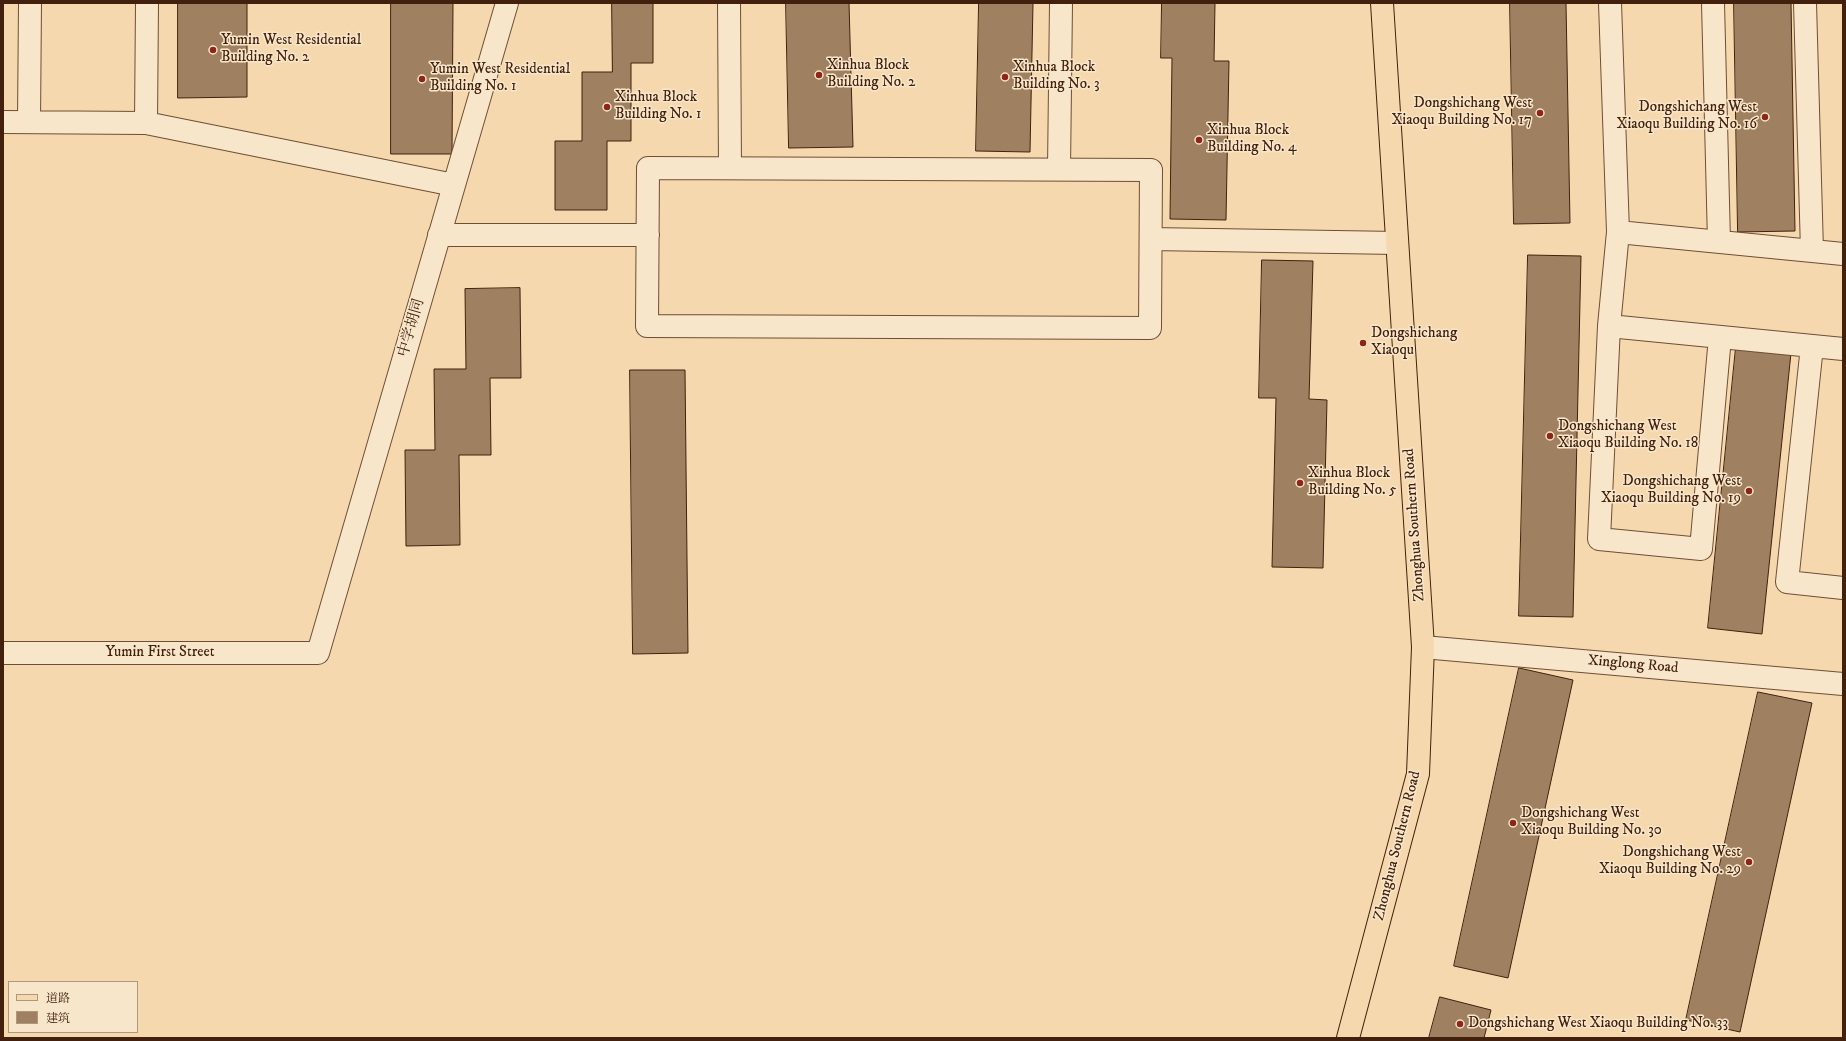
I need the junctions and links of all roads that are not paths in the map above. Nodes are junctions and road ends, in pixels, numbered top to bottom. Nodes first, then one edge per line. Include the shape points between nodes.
1 (30, 3) edge
2 (147, 3) edge
3 (507, 3) edge
4 (729, 3) edge
5 (1061, 3) edge
6 (1382, 3) edge
7 (1610, 3) edge
8 (1713, 3) edge
9 (1806, 3) edge
10 (3, 122) edge
11 (29, 122) junction
12 (146, 123) junction
13 (730, 168) junction
14 (1059, 169) junction
15 (454, 185) junction
16 (1618, 232) junction
17 (439, 235) junction
18 (648, 236) junction
19 (1151, 239) junction
20 (1719, 242) junction
21 (1397, 243) junction
22 (1812, 251) junction
23 (1843, 254) edge
24 (1609, 326) junction
25 (1720, 337) junction
26 (1812, 346) junction
27 (1843, 349) edge
28 (1843, 588) edge
29 (1423, 647) junction
30 (3, 653) edge
31 (318, 653) joint
32 (1843, 684) edge
33 (1348, 1038) edge

1 - 11 street
2 - 12 street
3 - 15 street, 中学胡同
4 - 13 street
5 - 14 street
6 - 21 main road, Zhonghua Southern Road
7 - 16 street
8 - 20 street
9 - 22 street
10 - 11 street
11 - 12 street
12 - 15 street
13 - 14 street
13 - 18 street via 648,168
14 - 19 street via 1151,170
15 - 17 street, 中学胡同
16 - 20 street
16 - 24 street
17 - 18 street
17 - 31 street, 中学胡同
18 - 19 street via 647,326 1150,328
19 - 21 street
20 - 22 street
21 - 29 main road, Zhonghua Southern Road
22 - 23 street
24 - 25 street
24 - 25 street via 1599,538 1701,549
25 - 26 street
26 - 27 street
26 - 28 street via 1787,582
29 - 32 street, Xinglong Road
29 - 33 main road, Zhonghua Southern Road via 1418,774
30 - 31 street, Yumin First Street

